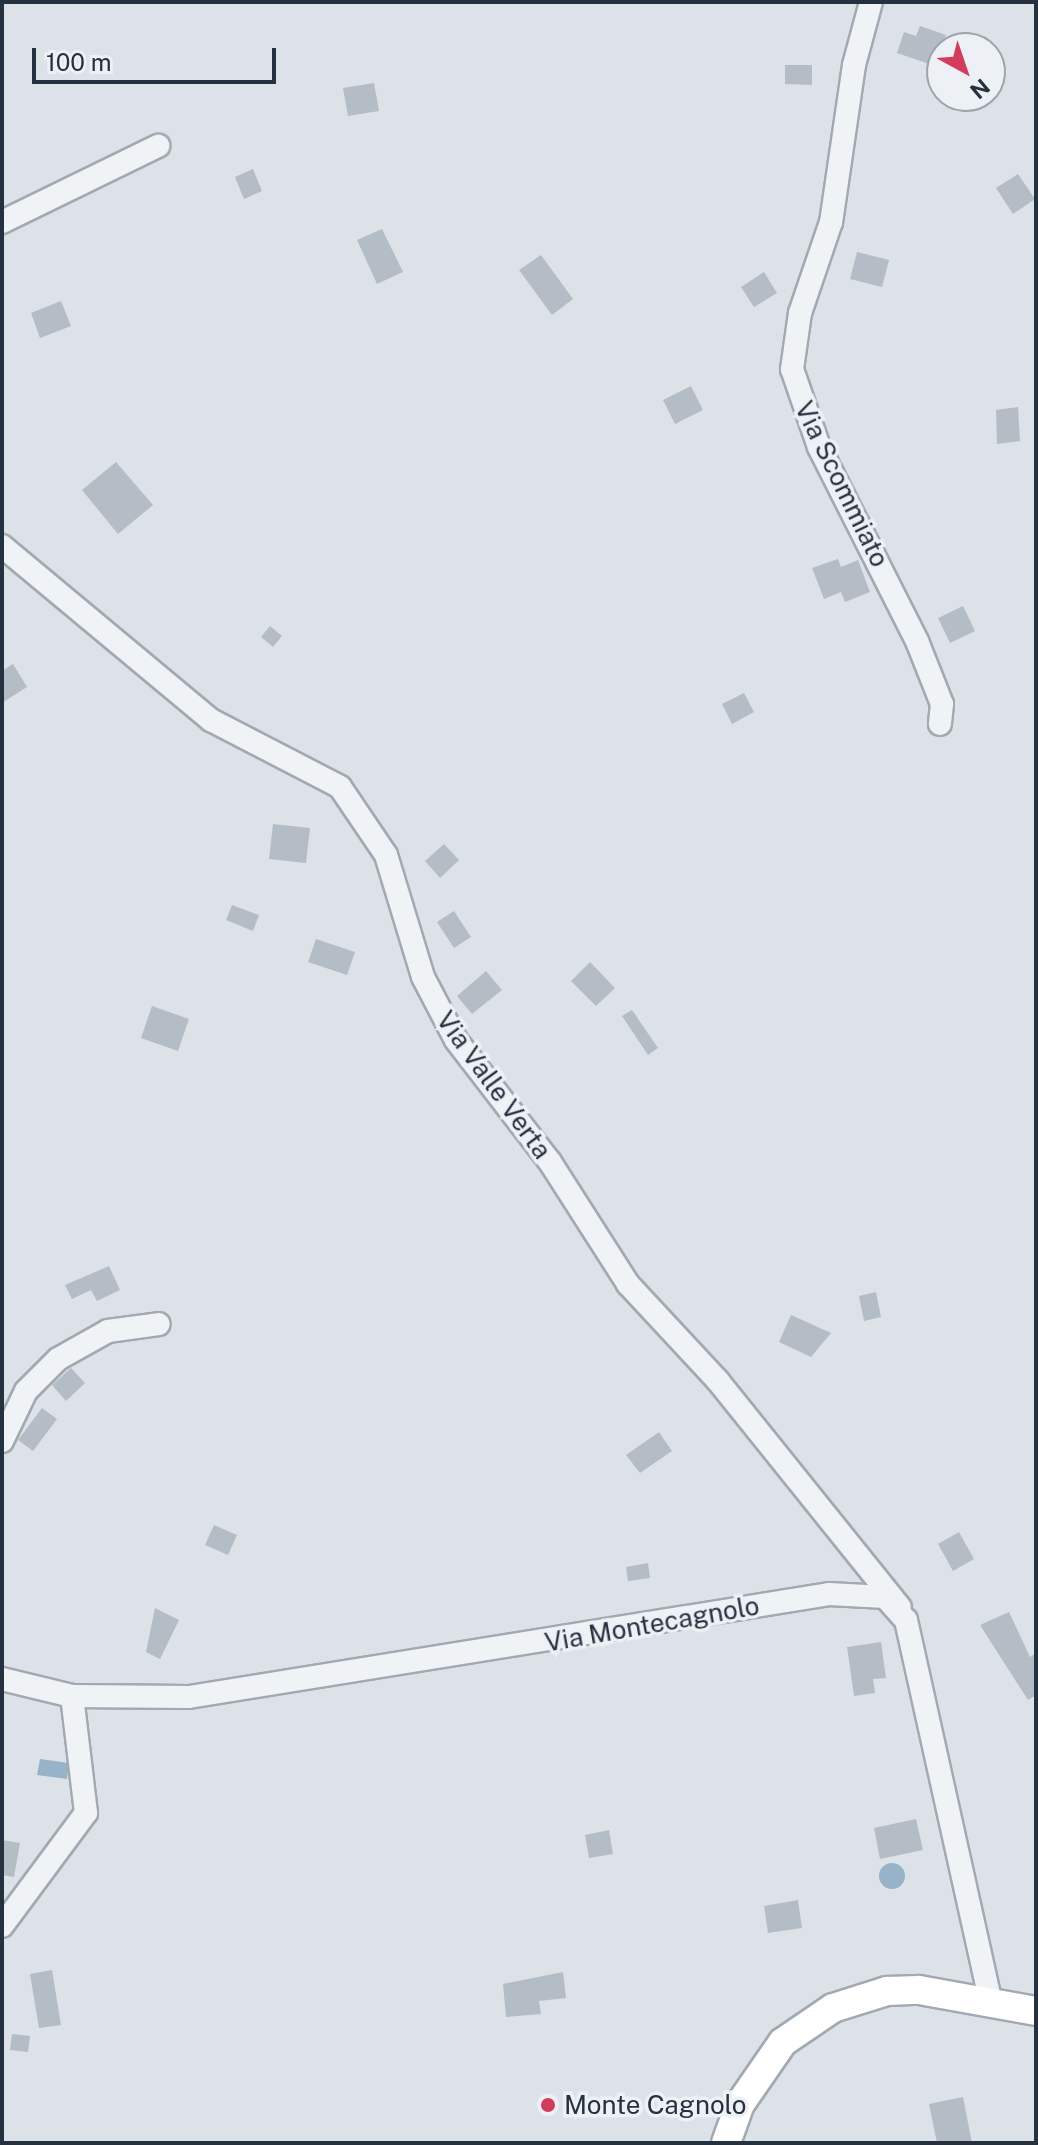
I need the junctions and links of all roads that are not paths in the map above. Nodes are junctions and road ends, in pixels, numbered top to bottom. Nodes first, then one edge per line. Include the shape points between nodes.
1 (871, 2) edge
2 (158, 146) dead end
3 (2, 222) edge
4 (2, 546) edge
5 (940, 724) dead end
6 (159, 1324) dead end
7 (2, 1441) edge
8 (900, 1607) junction
9 (2, 1679) edge
10 (72, 1696) junction
11 (2, 1926) edge
12 (990, 2000) junction
13 (1036, 2011) edge
14 (726, 2143) edge

1 - 5 street, Via Scommiato via 854,65 831,222 802,306 792,369 819,447 917,641 942,704
2 - 3 street
4 - 8 street, Via Valle Verta via 211,720 340,787 386,855 423,977 456,1040 550,1162 621,1275 718,1381
6 - 7 street via 108,1331 58,1359 26,1391
8 - 10 street, Via Montecagnolo via 876,1595 836,1593 189,1697
8 - 12 street
9 - 10 street, Via Montecagnolo
10 - 11 street via 86,1813
12 - 13 main road
12 - 14 main road via 887,1991 812,2019 759,2072

